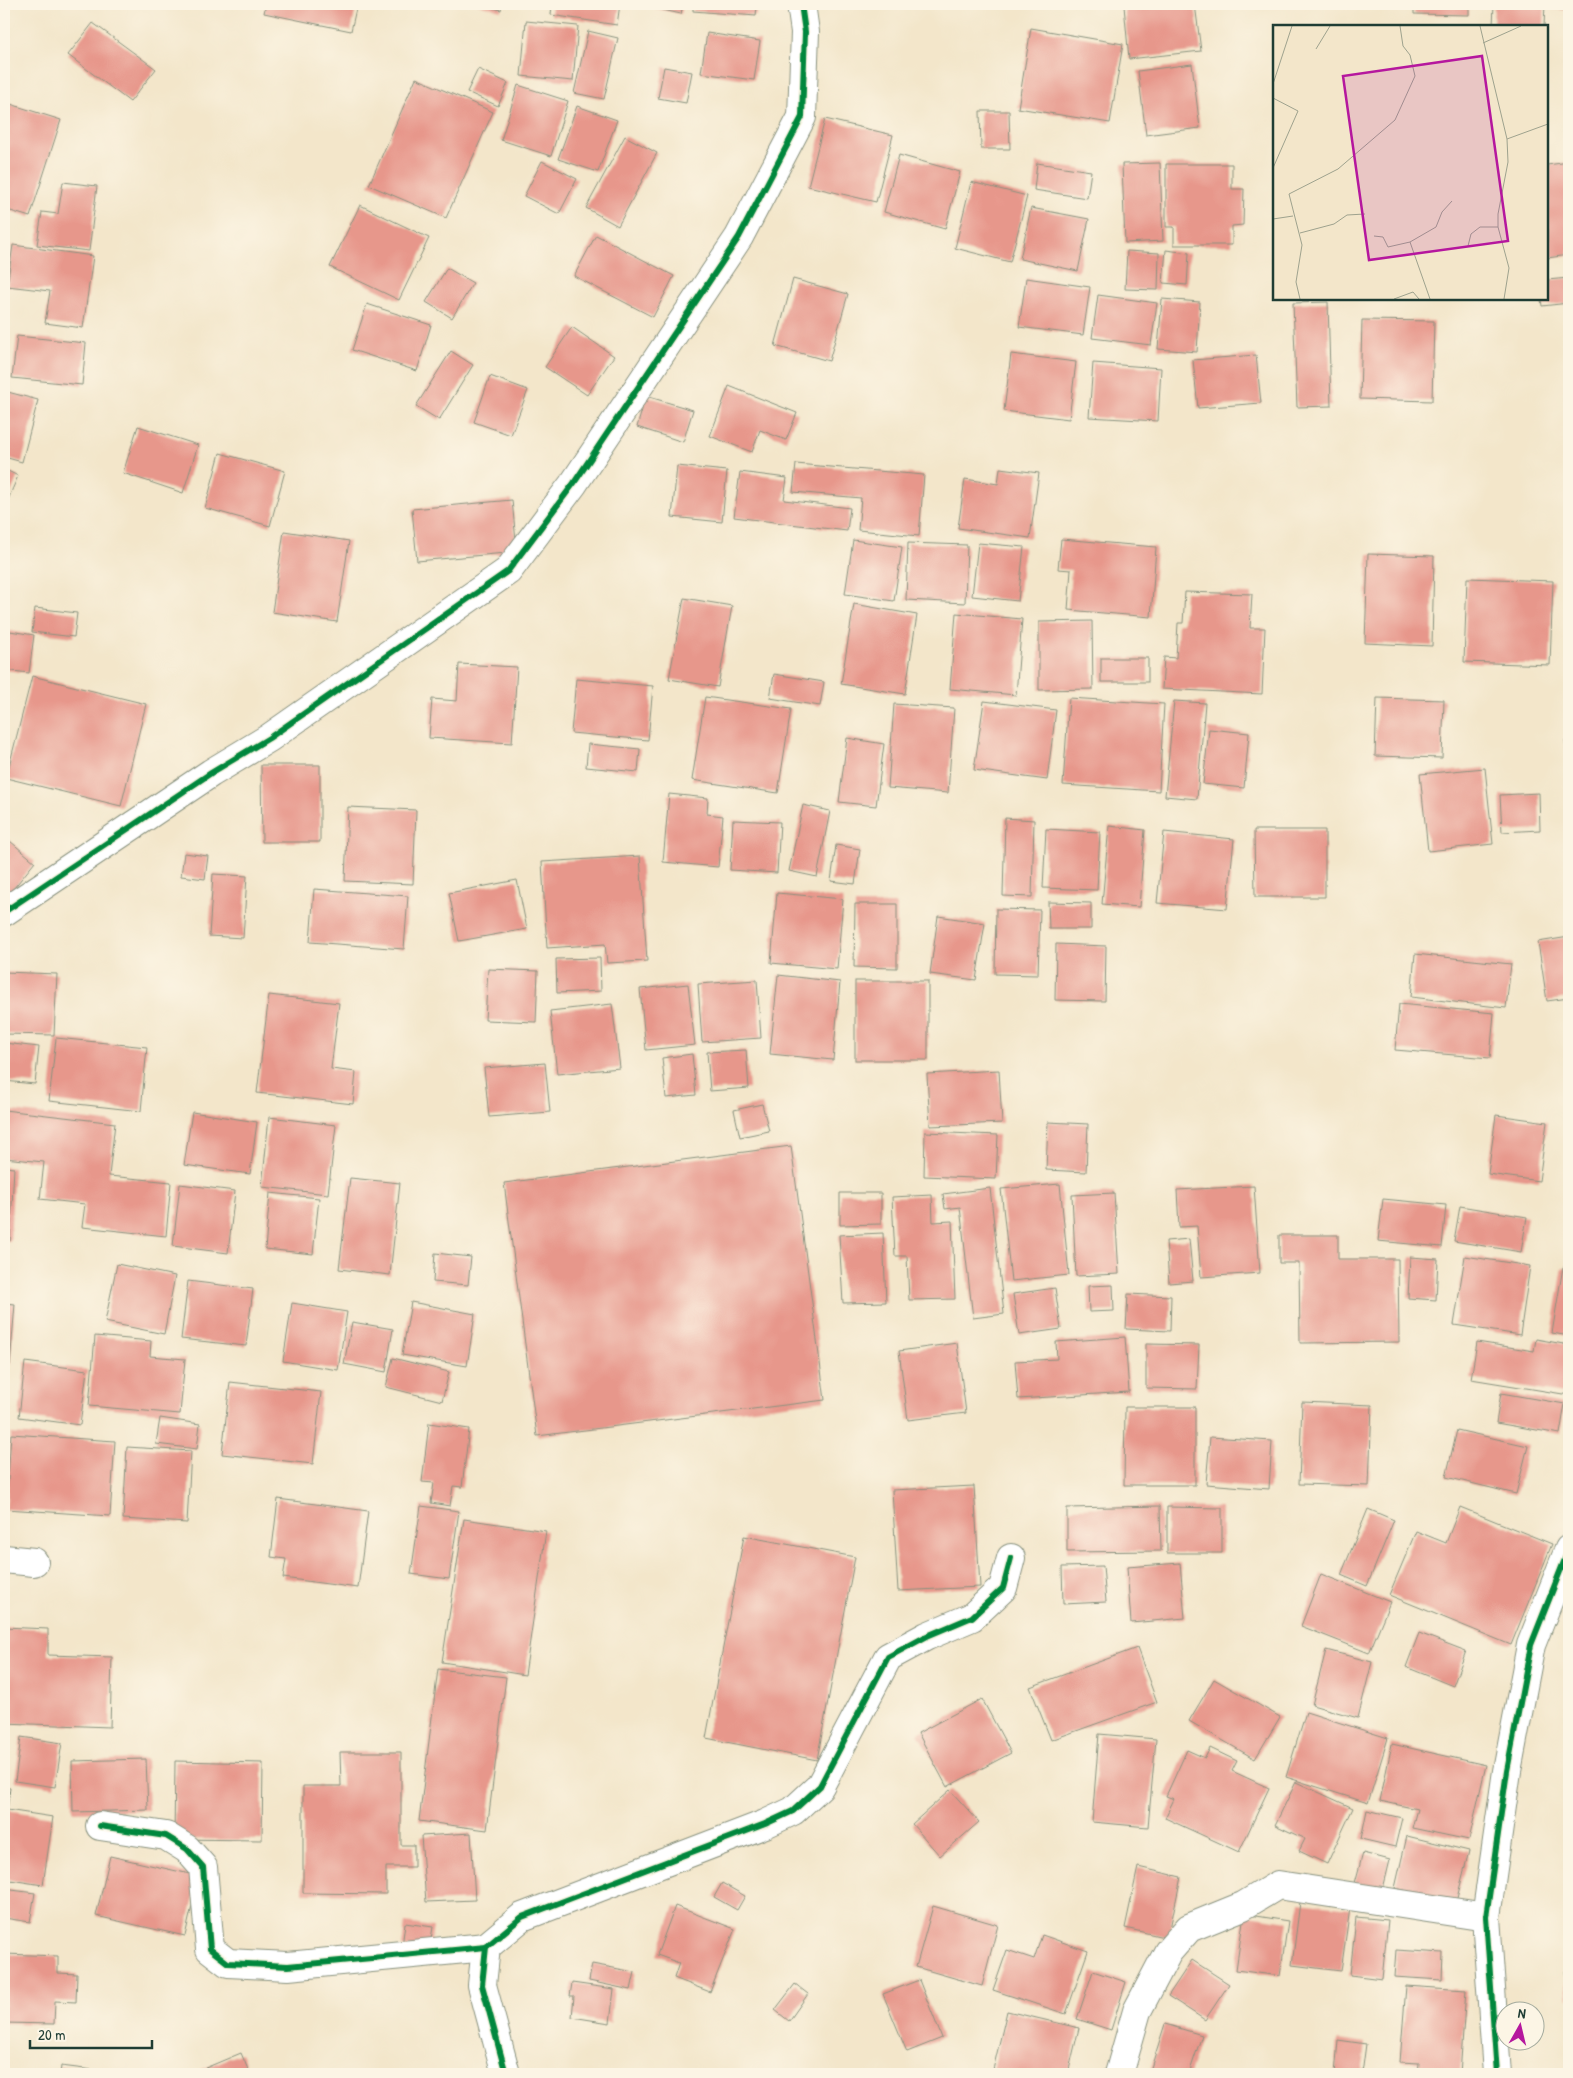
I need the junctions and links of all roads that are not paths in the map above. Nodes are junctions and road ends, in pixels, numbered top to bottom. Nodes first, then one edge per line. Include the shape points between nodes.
1 (801, 4) edge
2 (4, 912) edge
3 (1569, 1549) edge
4 (1011, 1558) dead end
5 (4, 1559) edge
6 (34, 1562) dead end
7 (100, 1826) dead end
8 (1486, 1917) junction
9 (486, 1947) junction
10 (506, 2074) edge
11 (1119, 2074) edge
12 (1497, 2074) edge

1 - 2 street via 805,32 802,117 739,237 574,483 508,571 269,738 211,773
3 - 8 street via 1531,1645 1507,1771
4 - 9 street via 1003,1588 972,1617 888,1657 820,1786 793,1811 522,1917
5 - 6 street
7 - 9 street via 166,1836 187,1849 203,1868 210,1949 228,1963 288,1966
8 - 11 street via 1278,1886 1243,1906 1188,1928 1168,1952 1138,2011
8 - 12 street
9 - 10 street via 482,1985

